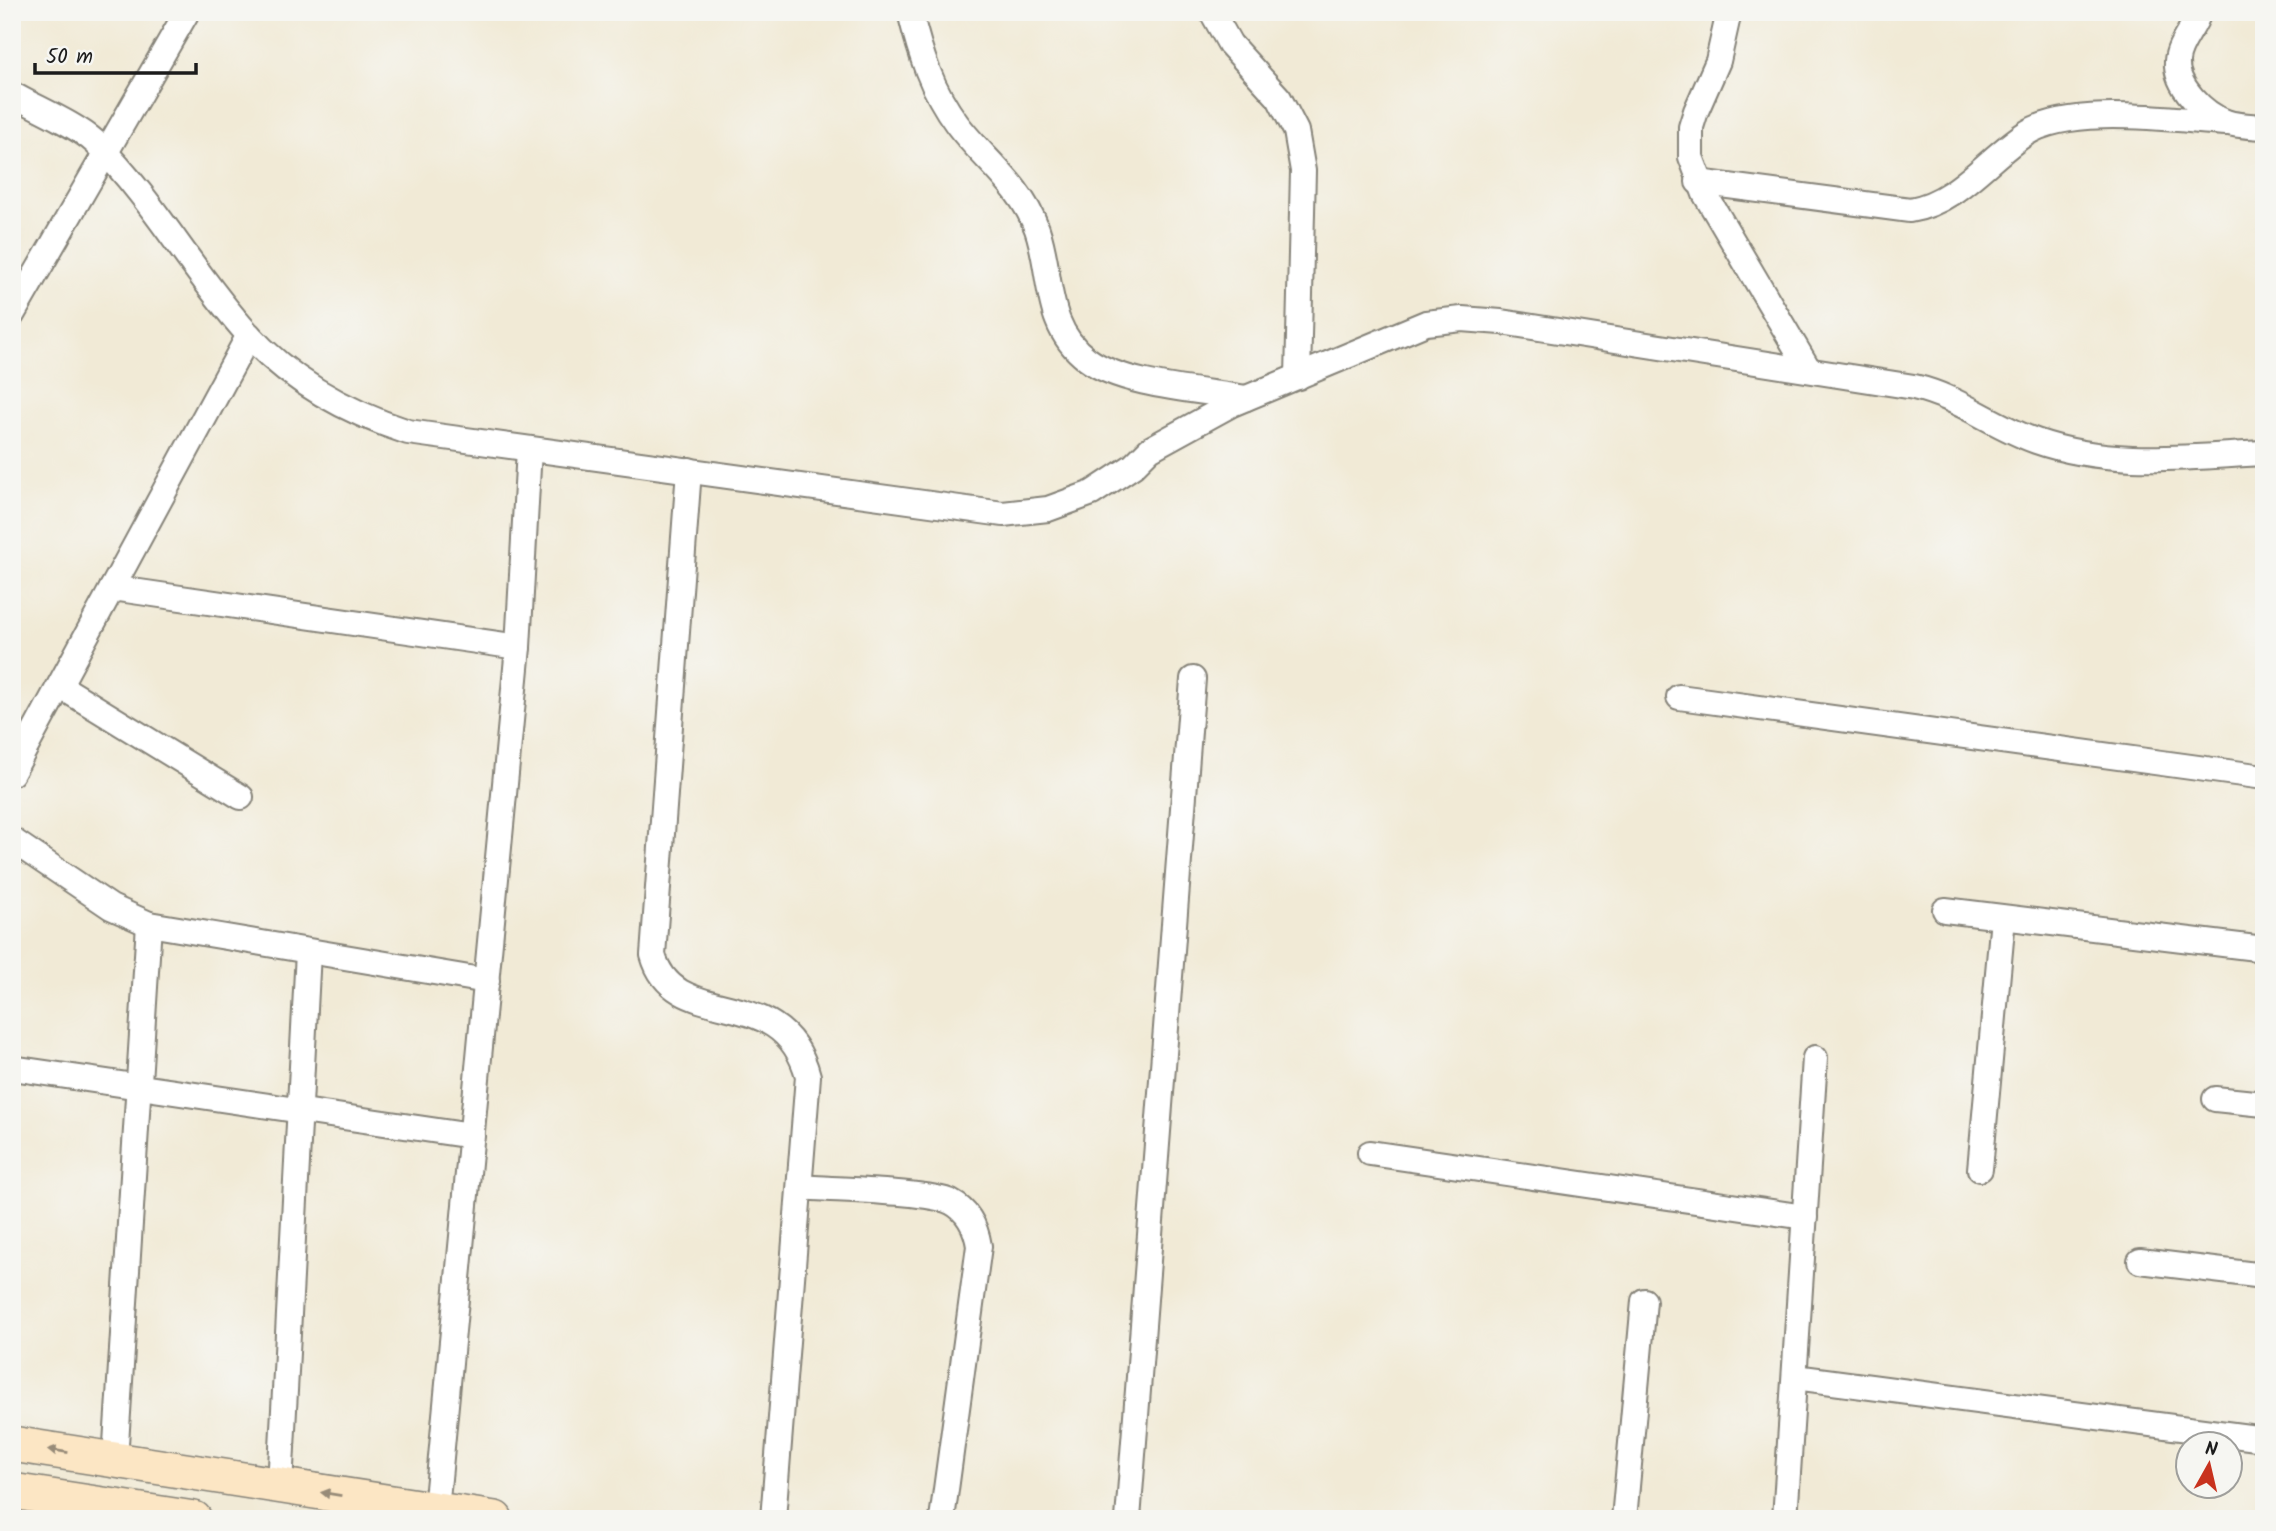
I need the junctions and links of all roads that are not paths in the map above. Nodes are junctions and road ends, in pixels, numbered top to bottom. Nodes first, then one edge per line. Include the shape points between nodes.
1 (187, 12) edge
2 (909, 12) edge
3 (1212, 12) edge
4 (1729, 12) edge
5 (2199, 12) edge
6 (12, 94) edge
7 (2227, 123) junction
8 (2264, 127) edge
9 (104, 152) junction
10 (1698, 182) junction
11 (12, 315) edge
12 (249, 335) junction
13 (1809, 370) junction
14 (1298, 377) junction
15 (1246, 398) junction
16 (529, 449) junction
17 (2264, 453) edge
18 (689, 470) junction
19 (113, 588) junction
20 (518, 647) junction
21 (1193, 679) dead end
22 (60, 685) junction
23 (1679, 698) dead end
24 (12, 773) edge
25 (2264, 777) edge
26 (240, 797) dead end
27 (12, 840) edge
28 (1945, 910) dead end
29 (2003, 918) junction
30 (149, 924) junction
31 (2264, 949) edge
32 (308, 952) junction
33 (487, 981) junction
34 (1815, 1058) dead end
35 (12, 1068) edge
36 (139, 1087) junction
37 (2215, 1099) dead end
38 (2264, 1104) edge
39 (300, 1111) junction
40 (472, 1136) junction
41 (1370, 1153) dead end
42 (1980, 1169) dead end
43 (800, 1187) junction
44 (1805, 1217) junction
45 (2140, 1261) dead end
46 (2264, 1276) edge
47 (1644, 1301) dead end
48 (1795, 1377) junction
49 (2264, 1439) edge
50 (12, 1444) edge
51 (115, 1460) junction
52 (281, 1486) junction
53 (12, 1491) edge
54 (65, 1509) edge
55 (436, 1510) junction
56 (194, 1519) edge
57 (495, 1519) edge
58 (773, 1519) edge
59 (942, 1519) edge
60 (1128, 1519) edge
61 (1624, 1519) edge
62 (1785, 1519) edge

1 - 9 street
2 - 15 street via 923,62 943,104 1026,206 1043,250 1051,304 1072,345 1117,376
3 - 14 street via 1230,44 1279,99 1301,151
4 - 10 street via 1718,61 1691,127 1691,157
5 - 7 street via 2179,52 2177,70 2198,104
6 - 9 street via 92,140
7 - 8 street
7 - 10 street via 2087,117 2057,121 2026,133 1942,199 1910,210
9 - 11 street
9 - 12 street via 161,218
10 - 13 street
12 - 16 street via 306,384 378,423 408,432
12 - 19 street
13 - 14 street via 1462,319 1426,323
13 - 17 street via 1934,392 2014,432 2086,453 2138,459
14 - 15 street
15 - 18 street via 1150,449 1093,493 1026,513 1003,514
16 - 18 street
16 - 20 street
18 - 43 street via 653,955 661,976 675,991 765,1020 794,1042 808,1076
19 - 20 street
19 - 22 street
20 - 33 street
21 - 60 street
22 - 24 street
22 - 26 street
23 - 25 street
27 - 30 street via 111,907
28 - 29 street
29 - 31 street
29 - 42 street
30 - 32 street
30 - 36 street
32 - 33 street
32 - 39 street
33 - 40 street
34 - 44 street
35 - 36 street
36 - 39 street
36 - 51 street
37 - 38 street
39 - 40 street
39 - 52 street
40 - 55 street
41 - 44 street
43 - 58 street
43 - 59 street via 939,1199 961,1209 974,1225 979,1246
44 - 48 street
45 - 46 street
47 - 61 street
48 - 49 street
48 - 62 street
51 -> 50 street
51 - 52 street
55 -> 52 street
53 - 54 street
54 - 56 street
55 - 57 street

